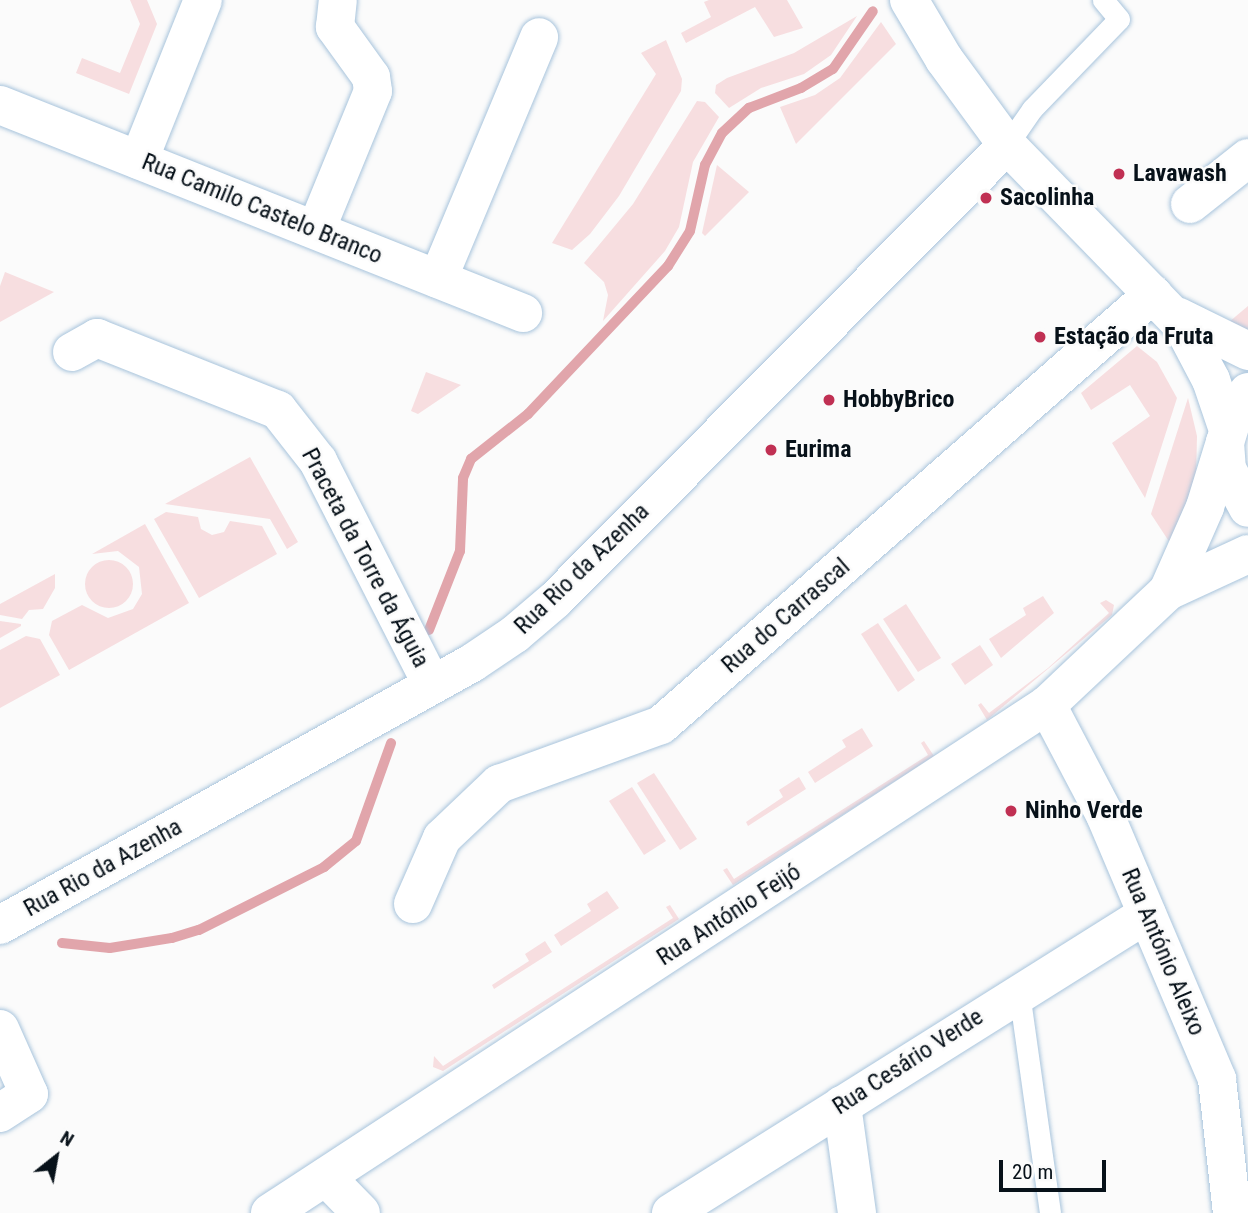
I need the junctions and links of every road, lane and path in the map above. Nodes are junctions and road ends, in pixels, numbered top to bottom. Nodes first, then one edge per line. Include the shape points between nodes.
1 (204, 0) edge
2 (338, 0) edge
3 (909, 0) edge
4 (1103, 0) edge
5 (540, 37) dead end
6 (0, 105) edge
7 (1007, 145) junction
8 (1248, 158) edge
9 (139, 160) junction
10 (1190, 204) dead end
11 (316, 230) junction
12 (438, 279) junction
13 (1161, 302) junction
14 (523, 313) dead end
15 (1248, 351) edge
16 (72, 352) dead end
17 (1248, 391) edge
18 (1226, 436) junction
19 (1248, 508) edge
20 (1248, 554) edge
21 (1168, 591) junction
22 (432, 685) junction
23 (1047, 705) junction
24 (413, 904) dead end
25 (1147, 914) junction
26 (0, 925) edge
27 (1019, 992) junction
28 (0, 1029) edge
29 (842, 1105) junction
30 (0, 1113) edge
31 (327, 1177) junction
32 (270, 1213) edge
33 (361, 1213) edge
34 (671, 1213) edge
35 (857, 1213) edge
36 (1050, 1213) edge
37 (1232, 1213) edge

1 - 9 street
2 - 11 street via 335,27 371,77 373,91
3 - 7 street via 950,69
4 - 7 lane via 1119,19 1032,109
5 - 12 street
6 - 9 street, Rua Camilo Castelo Branco
7 - 13 street
7 - 22 street, Rua Rio da Azenha via 546,609 494,650
8 - 10 street
9 - 11 street, Rua Camilo Castelo Branco
11 - 12 street, Rua Camilo Castelo Branco
12 - 14 street, Rua Camilo Castelo Branco
13 - 15 street via 1207,334
13 - 18 street via 1203,361
13 - 24 street, Rua do Carrascal via 661,726 499,784 442,838
16 - 22 street, Praceta da Torre da Águia via 97,338 278,410 318,461
17 - 18 street, Rua António Feijó
18 - 19 street via 1227,470
18 - 21 street, Rua António Feijó via 1205,507
20 - 21 street, Rua António Feijó
21 - 23 street, Rua António Feijó
22 - 26 street, Rua Rio da Azenha
23 - 25 street, Rua António Aleixo via 1105,815
23 - 31 street, Rua António Feijó
25 - 27 street, Rua Cesário Verde
25 - 37 street, Rua António Aleixo via 1217,1079
27 - 29 street, Rua Cesário Verde
27 - 36 lane
28 - 30 street via 29,1094
29 - 34 street, Rua Cesário Verde
29 - 35 street
31 - 32 street, Rua António Feijó
31 - 33 street

